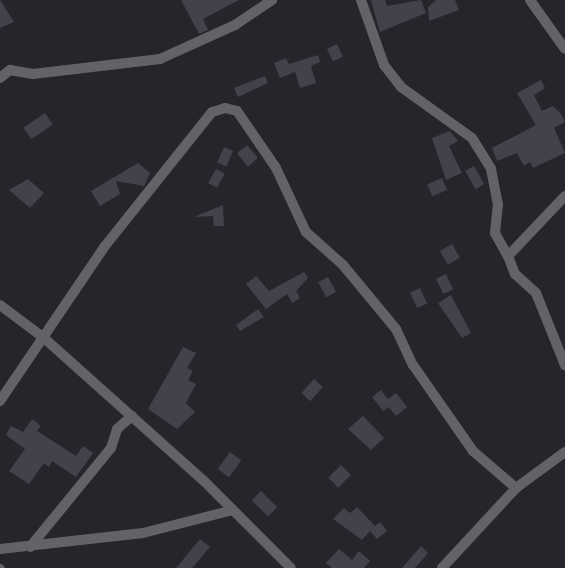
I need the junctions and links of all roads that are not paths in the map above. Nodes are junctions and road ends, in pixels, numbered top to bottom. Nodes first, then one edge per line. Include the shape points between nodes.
1 (272, 0) edge
2 (361, 0) edge
3 (530, 0) edge
4 (565, 49) edge
5 (0, 78) edge
6 (565, 196) edge
7 (508, 256) junction
8 (0, 305) edge
9 (44, 338) junction
10 (565, 365) edge
11 (0, 401) edge
12 (132, 416) junction
13 (565, 452) edge
14 (516, 488) junction
15 (233, 510) junction
16 (30, 547) junction
17 (0, 549) edge
18 (291, 568) edge
19 (442, 568) edge

1 - 5 street via 235,25 160,59 32,74 10,70
2 - 7 street via 384,65 401,87 472,138 491,170 498,204 495,233
3 - 4 street
6 - 7 street
7 - 10 street via 515,274 536,293
8 - 9 street
9 - 11 street
9 - 12 street
9 - 14 street via 105,246 212,112 225,108 236,111 276,168 306,232 343,265 396,329 413,365 473,450
12 - 15 street
12 - 16 street via 117,429 111,448
13 - 14 street
14 - 19 street
15 - 16 street via 143,533
15 - 18 street
16 - 17 street

